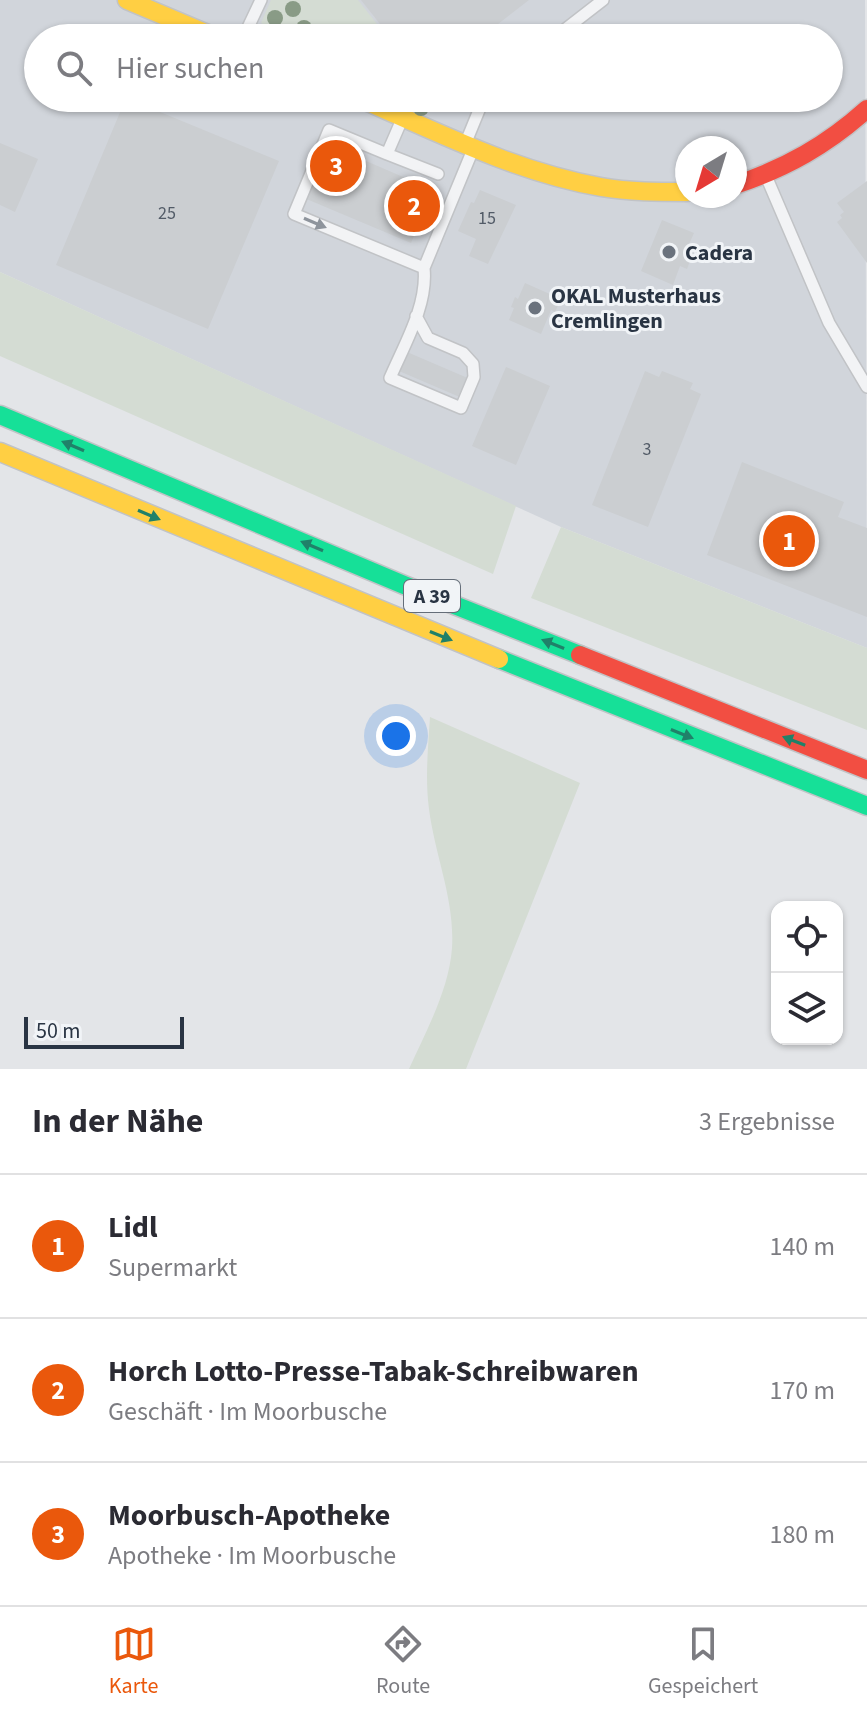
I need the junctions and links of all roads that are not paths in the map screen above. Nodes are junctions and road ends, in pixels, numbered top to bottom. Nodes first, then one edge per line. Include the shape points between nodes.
1 (127, 0) edge
2 (261, 0) edge
3 (603, 0) edge
4 (184, 24) edge
5 (250, 24) edge
6 (572, 24) edge
7 (867, 109) edge
8 (393, 112) edge
9 (480, 112) edge
10 (403, 116) junction
11 (470, 145) junction
12 (387, 154) junction
13 (438, 174) dead end
14 (766, 175) junction
15 (747, 181) edge
16 (675, 192) edge
17 (424, 268) junction
18 (416, 316) junction
19 (867, 387) edge
20 (0, 415) edge
21 (0, 452) edge
22 (867, 770) edge
23 (867, 806) edge

1 - 4 main road
2 - 5 lane
3 - 6 lane
7 - 14 main road via 820,149
8 - 10 main road
9 - 11 lane
10 - 11 main road
10 - 12 lane
11 - 16 main road via 592,186
11 - 17 lane
12 - 13 lane
12 -> 17 lane via 329,130 294,214
14 - 15 main road
14 - 19 lane via 829,323
17 - 18 lane
18 - 18 lane via 390,378 461,408 474,377 473,364 463,353 428,338
22 -> 20 main road, A 39 via 404,585
21 -> 23 main road, A 39 via 420,628

